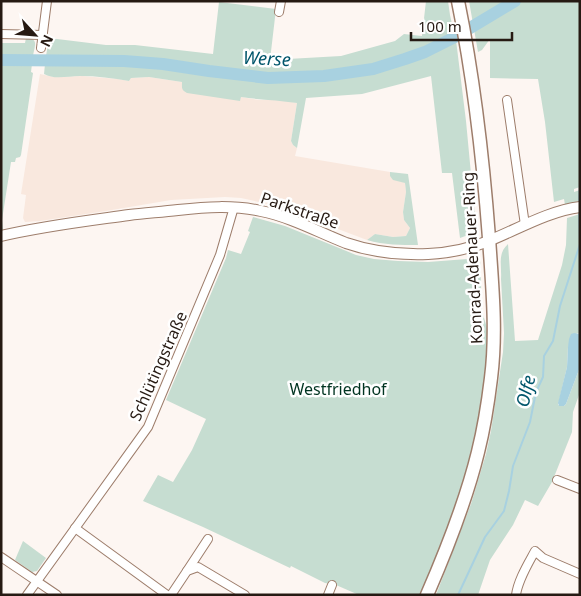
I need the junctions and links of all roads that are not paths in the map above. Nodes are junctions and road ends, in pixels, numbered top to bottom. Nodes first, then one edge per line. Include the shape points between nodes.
1 (47, 1) edge
2 (281, 1) edge
3 (458, 1) edge
4 (279, 12) dead end
5 (1, 34) edge
6 (43, 35) junction
7 (41, 48) dead end
8 (507, 100) dead end
9 (234, 207) junction
10 (578, 207) edge
11 (525, 225) junction
12 (1, 236) edge
13 (489, 241) junction
14 (557, 480) dead end
15 (580, 490) edge
16 (75, 528) junction
17 (208, 539) dead end
18 (1, 557) edge
19 (187, 571) junction
20 (580, 574) edge
21 (36, 582) junction
22 (332, 586) dead end
23 (27, 595) edge
24 (56, 595) edge
25 (167, 595) edge
26 (171, 595) edge
27 (245, 595) edge
28 (328, 595) edge
29 (427, 595) edge
30 (516, 595) edge

1 - 6 street
2 - 4 street
3 - 13 main road, Konrad-Adenauer-Ring via 481,146
5 - 6 street
6 - 7 street
8 - 11 street
9 - 12 street, Parkstraße via 148,213
9 - 13 street, Parkstraße via 279,215 346,242 383,252 429,254
9 - 16 street, Schlütingstraße via 220,256 148,427
10 - 11 street, Parkstraße
11 - 13 street, Parkstraße
13 - 29 main road, Konrad-Adenauer-Ring via 494,345 486,411 464,500
14 - 15 street
16 - 21 street, Schlütingstraße
16 - 25 street
17 - 19 street
18 - 21 street
19 - 26 street
19 - 27 street via 198,567
20 - 30 street via 543,558 535,551
21 - 23 street, Schlütingstraße
21 - 24 street
22 - 28 street

